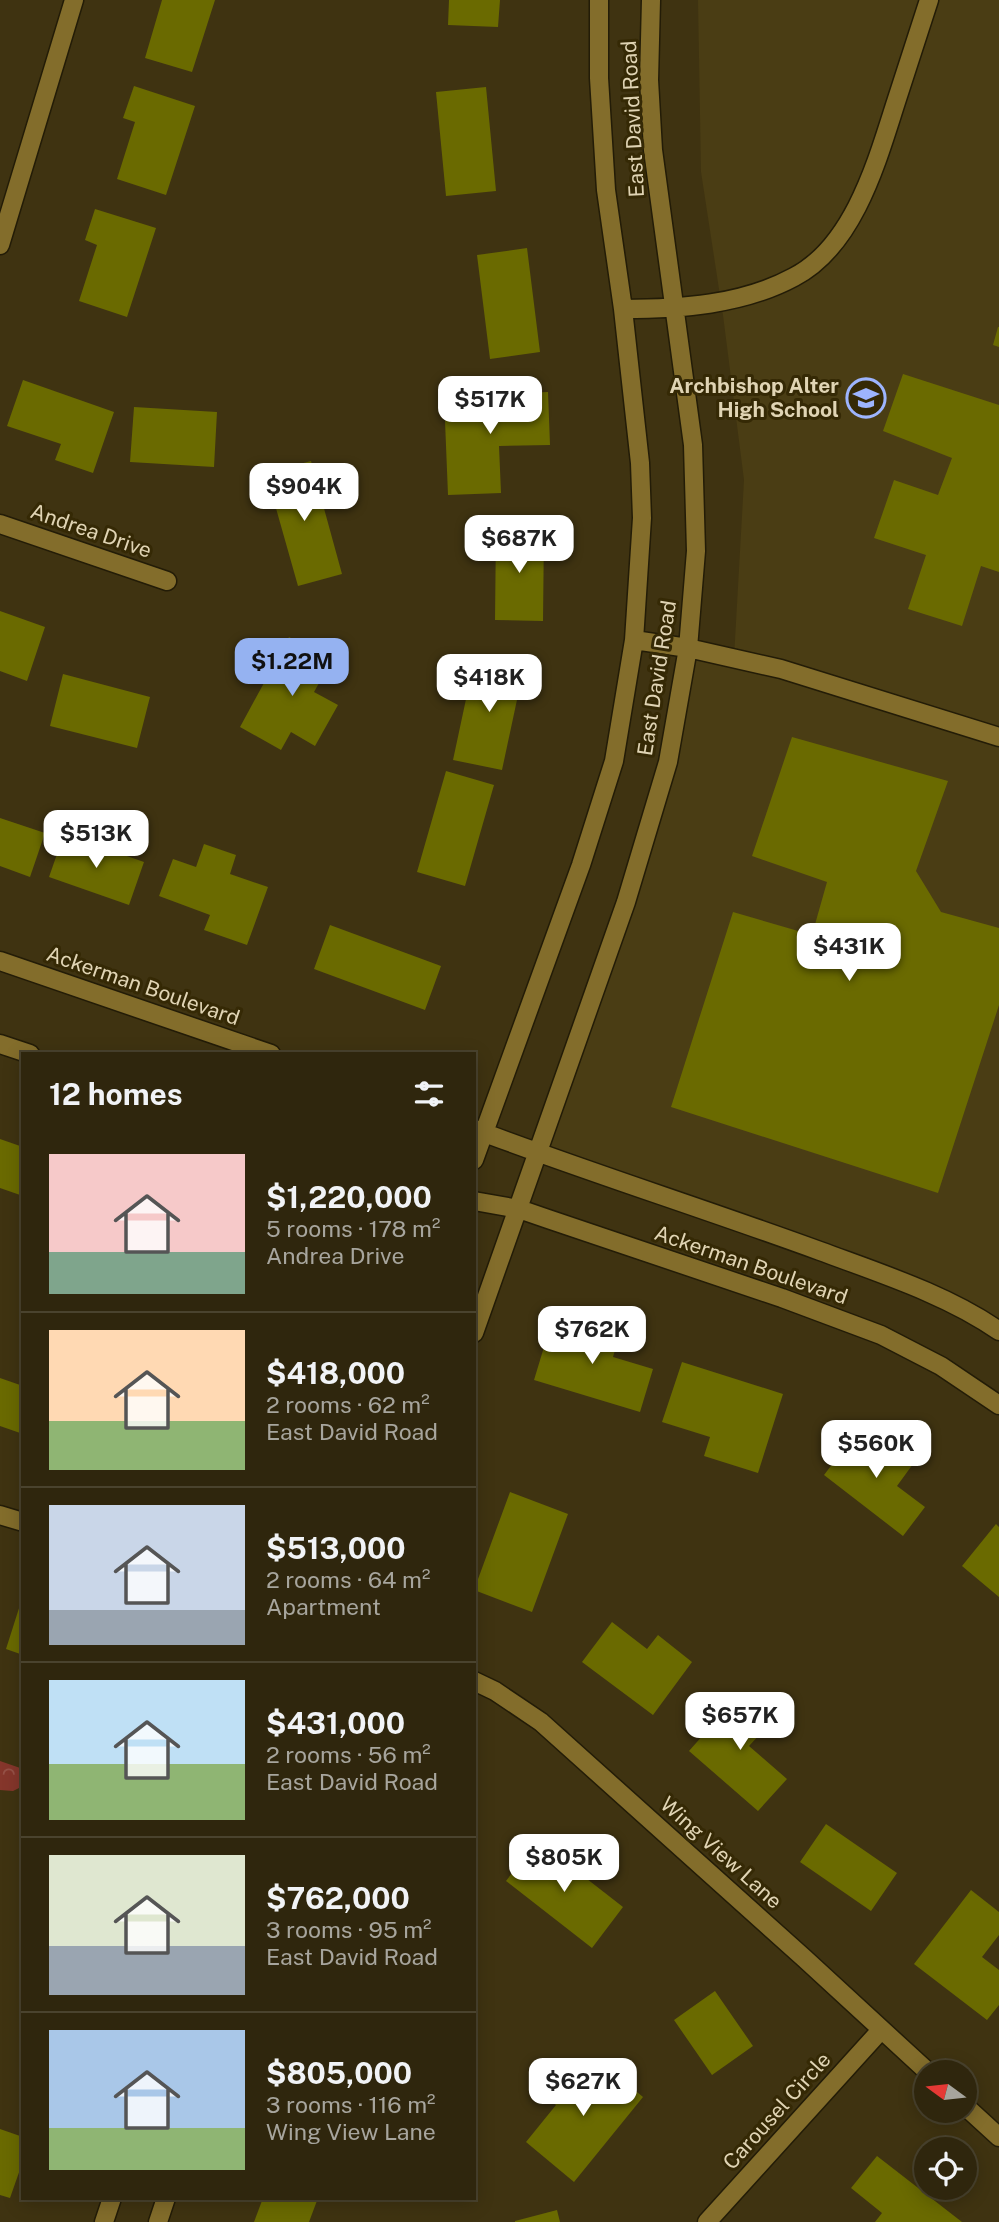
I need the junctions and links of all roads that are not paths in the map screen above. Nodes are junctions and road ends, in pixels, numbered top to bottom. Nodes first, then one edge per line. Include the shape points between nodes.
1 (74, 0) edge
2 (599, 0) edge
3 (651, 0) edge
4 (929, 0) edge
5 (0, 245) edge
6 (622, 309) junction
7 (674, 309) junction
8 (0, 524) edge
9 (167, 581) dead end
10 (635, 640) junction
11 (688, 649) junction
12 (999, 737) edge
13 (0, 961) edge
14 (0, 1044) edge
15 (24, 1052) edge
16 (265, 1052) edge
17 (479, 1131) edge
18 (476, 1148) edge
19 (538, 1152) junction
20 (476, 1201) edge
21 (519, 1209) junction
22 (476, 1327) edge
23 (999, 1331) edge
24 (999, 1405) edge
25 (0, 1515) edge
26 (21, 1521) edge
27 (476, 1682) edge
28 (881, 2029) junction
29 (915, 2060) edge
30 (977, 2117) edge
31 (999, 2137) edge
32 (112, 2200) edge
33 (165, 2200) edge
34 (104, 2222) edge
35 (158, 2222) edge
36 (707, 2222) edge

1 - 5 street
2 - 6 street, East David Road via 606,190
3 - 7 street, East David Road via 653,150
4 - 7 street via 874,173 848,223 822,257 795,277 745,296
6 - 7 street
6 - 10 street, East David Road via 640,463 642,518
7 - 11 street, East David Road via 692,445 696,551
8 - 9 street, Andrea Drive
10 - 11 street
10 - 17 street, East David Road via 614,761 581,865
11 - 12 street via 781,669
11 - 19 street, East David Road via 668,762 630,889
13 - 16 street, Ackerman Boulevard
14 - 15 street
17 - 18 street, East David Road
17 - 19 street, Ackerman Boulevard
19 - 21 street, East David Road
19 - 23 street, Ackerman Boulevard via 857,1264 941,1298
20 - 21 street, Ackerman Boulevard
21 - 22 street, East David Road
21 - 24 street, Ackerman Boulevard via 881,1335 941,1366
25 - 26 street
27 - 28 street, Wing View Lane via 541,1722
28 - 29 street, Wing View Lane
28 - 36 street, Carousel Circle
30 - 31 street
32 - 34 street
33 - 35 street

